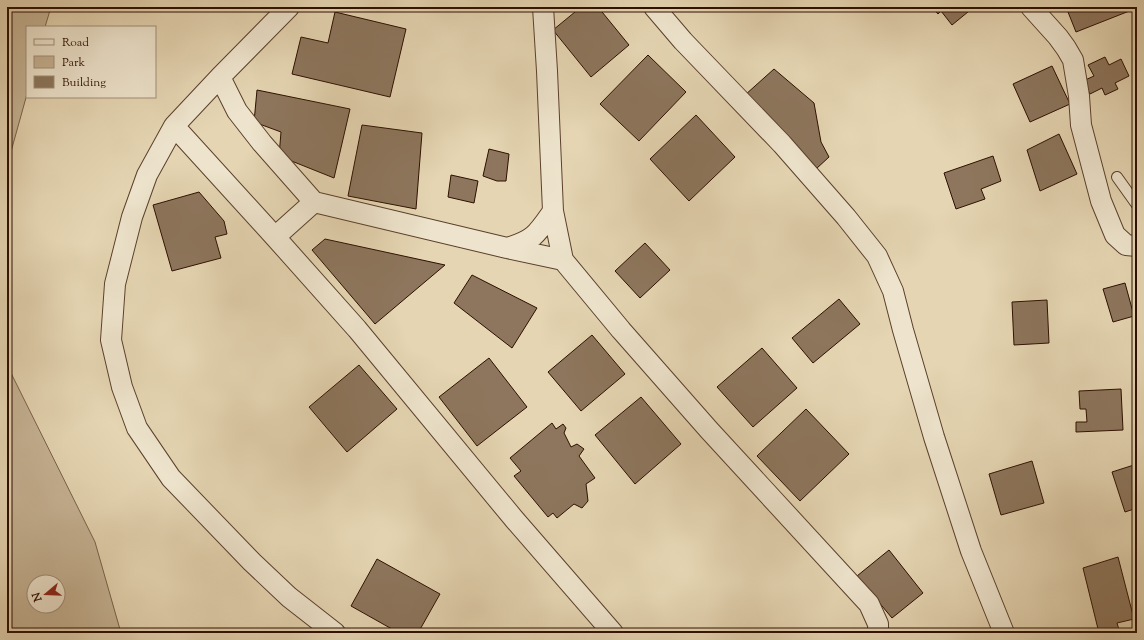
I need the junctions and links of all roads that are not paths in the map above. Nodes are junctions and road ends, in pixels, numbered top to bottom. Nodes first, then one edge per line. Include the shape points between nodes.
1 (289, 7) edge
2 (543, 7) edge
3 (654, 7) edge
4 (1030, 7) edge
5 (220, 77) junction
6 (174, 126) junction
7 (1117, 177) dead end
8 (314, 202) junction
9 (1137, 204) edge
10 (553, 211) junction
11 (275, 237) junction
12 (1137, 246) edge
13 (507, 248) junction
14 (563, 260) junction
15 (604, 631) edge
16 (335, 633) edge
17 (878, 633) edge
18 (1004, 633) edge

1 - 5 street
2 - 10 street
3 - 18 street via 683,41 782,144 846,217 876,256 893,291 932,429 971,551
4 - 12 street via 1058,38 1073,60 1081,125 1101,201 1115,235 1126,245
5 - 6 street
5 - 8 street via 237,111
6 - 11 street
6 - 16 street via 147,174 132,217 115,284 111,340 122,387 137,428 171,478 288,597
7 - 9 lane
8 - 11 street
8 - 13 street
10 - 13 street via 536,234 524,243
10 - 14 street
11 - 15 street via 357,329 514,519 583,597
13 - 14 street
14 - 17 street via 709,430 869,604 878,624

